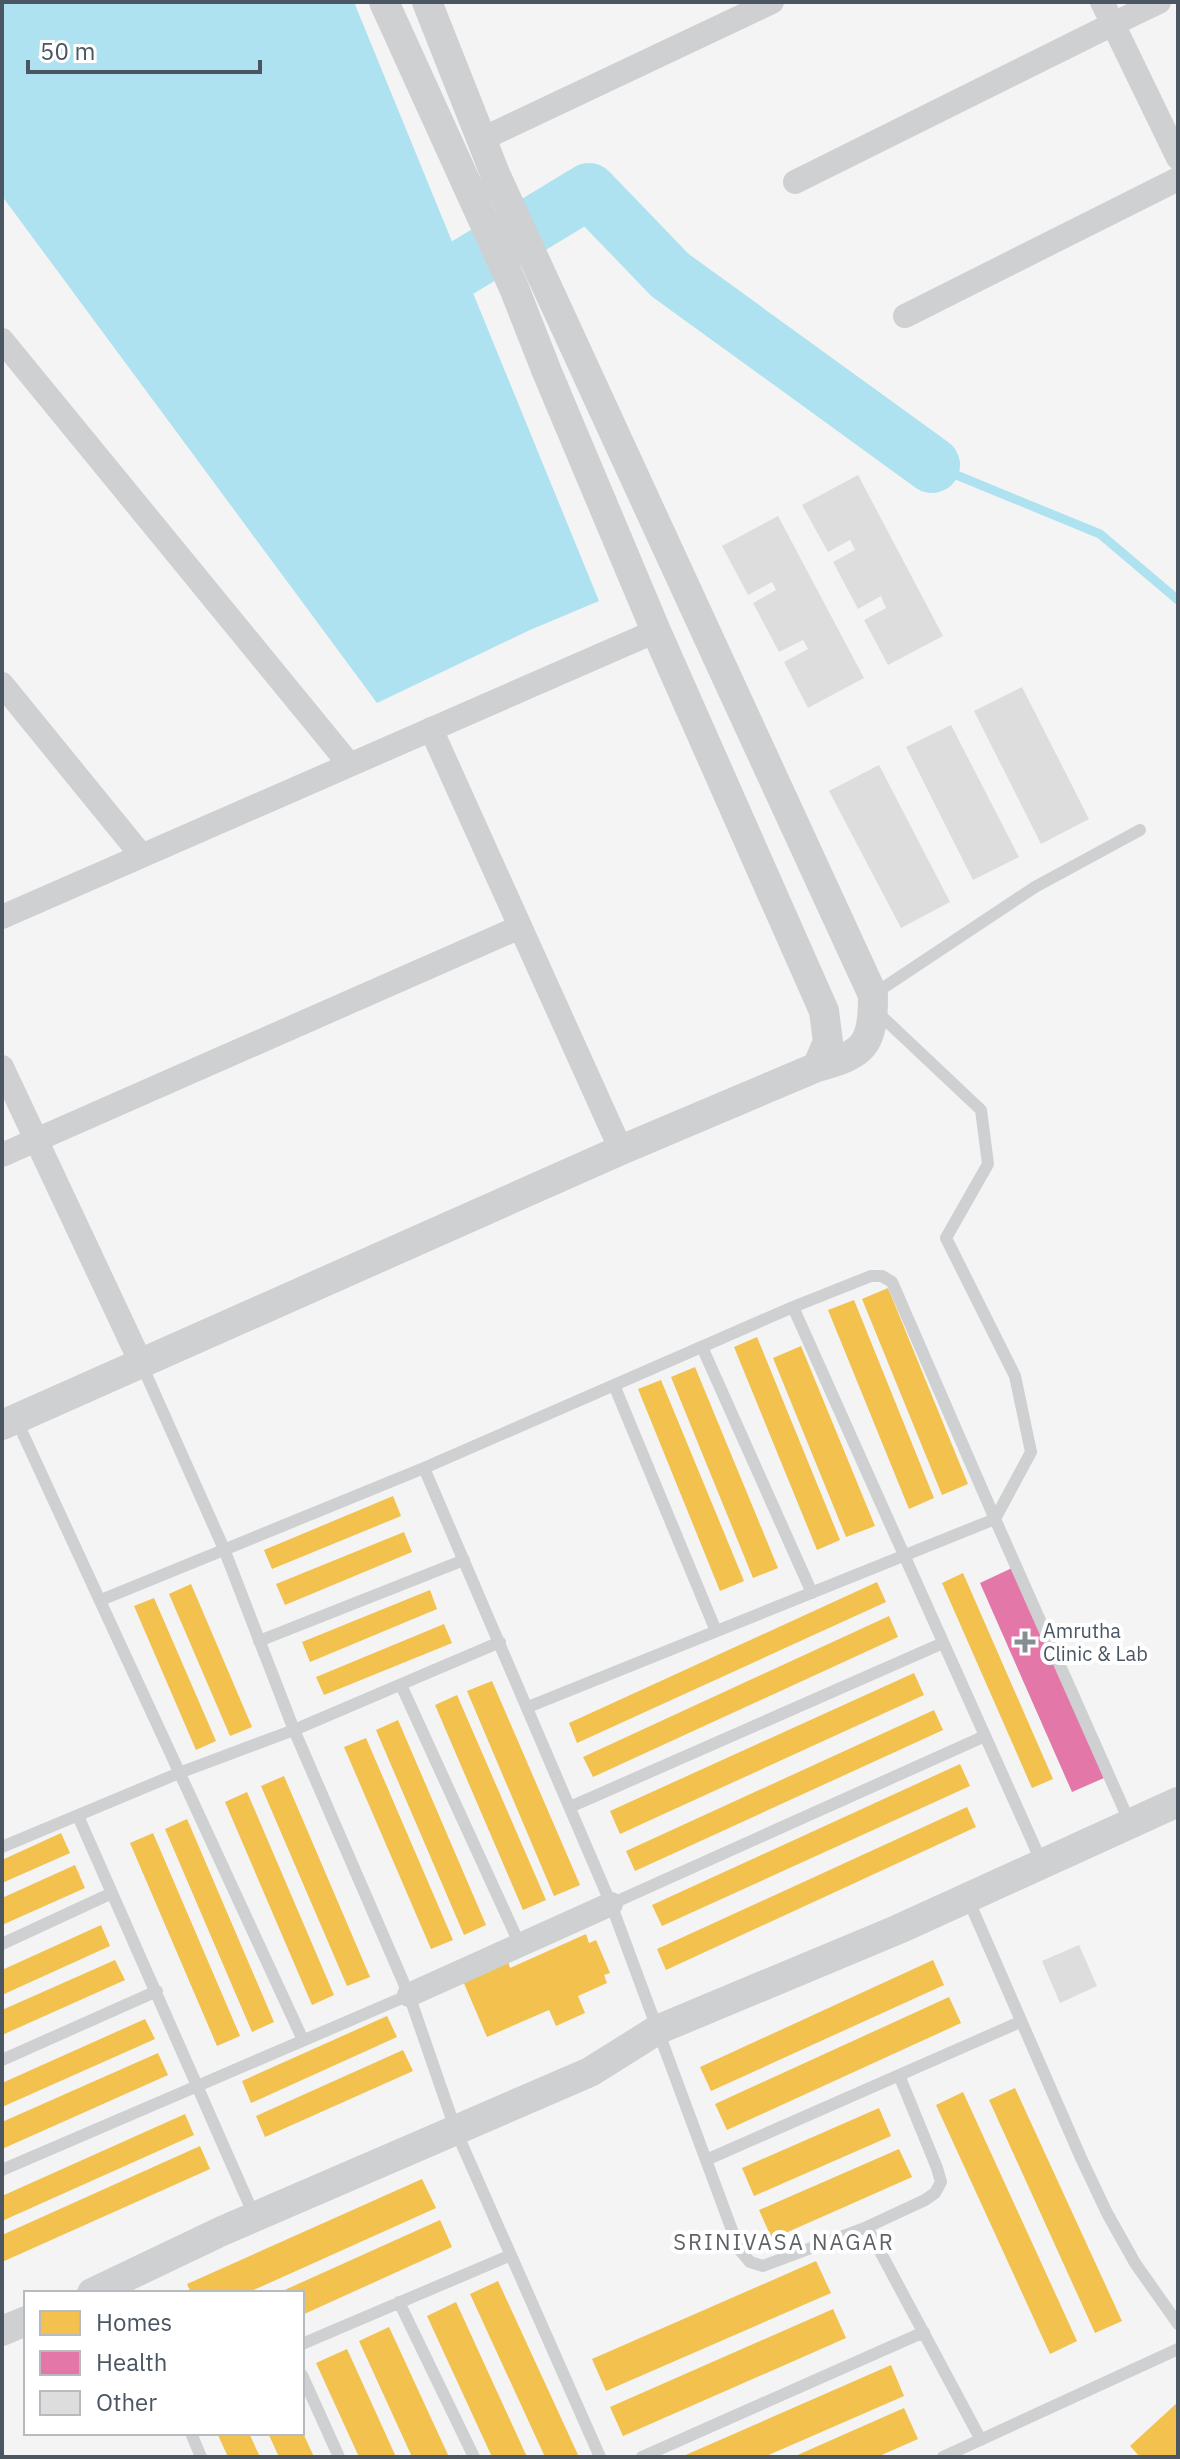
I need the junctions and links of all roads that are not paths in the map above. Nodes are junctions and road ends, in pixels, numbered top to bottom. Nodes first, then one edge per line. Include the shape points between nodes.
1 (384, 2) edge
2 (427, 2) edge
3 (772, 2) edge
4 (1102, 2) edge
5 (1159, 2) edge
6 (1113, 24) junction
7 (482, 139) junction
8 (1178, 158) edge
9 (1178, 179) edge
10 (795, 182) dead end
11 (905, 316) dead end
12 (2, 340) edge
13 (656, 631) junction
14 (2, 684) edge
15 (431, 729) junction
16 (350, 765) junction
17 (1140, 830) dead end
18 (142, 856) junction
19 (2, 917) edge
20 (520, 927) junction
21 (873, 1001) junction
22 (2, 1067) edge
23 (817, 1067) junction
24 (38, 1139) junction
25 (621, 1150) junction
26 (2, 1155) edge
27 (793, 1307) junction
28 (702, 1347) junction
29 (141, 1363) junction
30 (614, 1385) junction
31 (9, 1422) edge
32 (424, 1468) junction
33 (995, 1519) junction
34 (224, 1549) junction
35 (904, 1555) junction
36 (464, 1560) junction
37 (812, 1593) junction
38 (101, 1600) junction
39 (716, 1631) junction
40 (259, 1641) junction
41 (500, 1642) junction
42 (943, 1643) junction
43 (401, 1685) junction
44 (528, 1707) junction
45 (294, 1730) junction
46 (985, 1736) junction
47 (179, 1773) junction
48 (1178, 1802) edge
49 (570, 1807) junction
50 (78, 1816) junction
51 (1130, 1823) junction
52 (2, 1847) edge
53 (1043, 1865) junction
54 (112, 1893) junction
55 (968, 1899) junction
56 (611, 1904) junction
57 (2, 1944) edge
58 (520, 1945) junction
59 (157, 1991) junction
60 (409, 1995) junction
61 (1020, 2022) junction
62 (657, 2030) junction
63 (303, 2040) junction
64 (2, 2060) edge
65 (899, 2075) junction
66 (199, 2086) junction
67 (456, 2131) junction
68 (706, 2160) junction
69 (2, 2170) edge
70 (255, 2216) junction
71 (867, 2227) junction
72 (511, 2255) junction
73 (126, 2286) edge
74 (102, 2291) edge
75 (399, 2302) junction
76 (24, 2322) edge
77 (1178, 2324) edge
78 (2, 2331) edge
79 (924, 2332) junction
80 (304, 2343) edge
81 (1178, 2349) edge
82 (304, 2379) edge
83 (192, 2435) edge
84 (981, 2440) junction
85 (201, 2457) edge
86 (339, 2457) edge
87 (474, 2457) edge
88 (600, 2457) edge
89 (642, 2457) edge
90 (943, 2457) edge

1 - 13 street via 514,288
2 - 7 street
3 - 7 street
4 - 6 street
5 - 6 street
6 - 8 street
6 - 10 street
7 - 21 street
9 - 11 street
12 - 16 street
13 - 15 street
13 - 23 street via 824,1011 828,1042
14 - 18 street
15 - 16 street
15 - 20 street
16 - 18 street
17 - 21 lane via 1035,887
18 - 19 street
20 - 24 street
20 - 25 street
21 - 23 street via 873,1025 863,1046 847,1059
21 - 33 lane via 981,1110 988,1164 946,1238 1015,1376 1031,1452
22 - 24 street
23 - 25 street
24 - 26 street
24 - 29 street
25 - 29 street
27 - 28 lane
27 - 33 lane via 871,1276 892,1282
27 - 35 lane
28 - 30 lane
28 - 37 lane
29 - 31 street
29 - 34 lane
30 - 32 lane
30 - 39 lane
31 - 38 lane
32 - 34 lane
32 - 36 lane
33 - 35 lane
33 - 51 lane
34 - 38 lane
34 - 40 lane
35 - 37 lane
35 - 42 lane
36 - 40 lane
36 - 41 lane
37 - 39 lane
38 - 47 lane
39 - 44 lane
40 - 45 lane
41 - 43 lane
41 - 44 lane
42 - 46 lane
42 - 49 lane
43 - 45 lane
43 - 58 lane
44 - 49 lane
45 - 47 lane
45 - 60 lane
46 - 53 lane
46 - 56 lane
47 - 50 lane
47 - 63 lane
48 - 51 street
49 - 56 lane
50 - 52 lane
50 - 54 lane
51 - 53 street
53 - 55 street
54 - 57 lane
54 - 59 lane
55 - 61 lane
55 - 62 street
56 - 58 street
56 - 62 lane
58 - 60 street
59 - 64 lane
59 - 66 lane
60 - 63 lane
60 - 67 lane
61 - 65 lane
61 - 77 lane via 1107,2213
62 - 67 street via 590,2072
62 - 68 lane
63 - 66 lane
65 - 68 lane
65 - 71 lane via 941,2182 925,2200
66 - 69 lane
66 - 70 lane
67 - 70 street
67 - 72 lane
68 - 71 lane via 739,2249 750,2262 763,2266
70 - 73 street
71 - 79 lane
72 - 75 lane
72 - 88 lane
73 - 74 street
75 - 80 lane
75 - 87 lane
76 - 78 street
79 - 84 lane
79 - 89 lane
81 - 84 lane
82 - 86 lane
83 - 85 lane
84 - 90 lane

